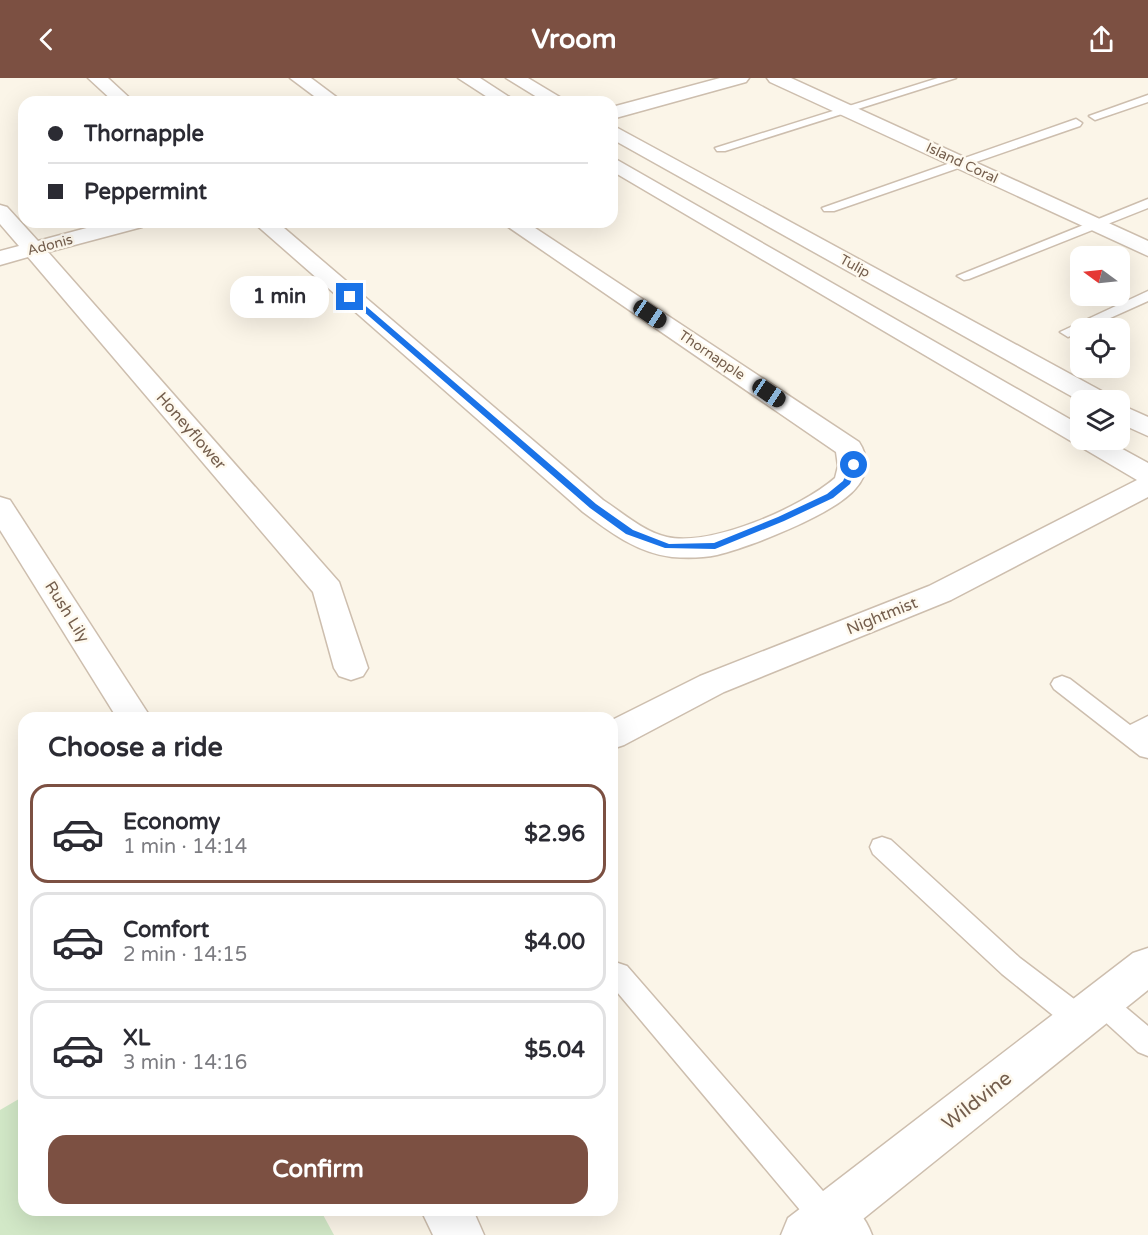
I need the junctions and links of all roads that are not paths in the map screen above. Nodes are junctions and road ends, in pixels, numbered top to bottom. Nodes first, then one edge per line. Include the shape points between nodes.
1 (97, 78) edge
2 (299, 78) edge
3 (467, 78) edge
4 (515, 78) edge
5 (740, 78) edge
6 (776, 78) edge
7 (950, 78) edge
8 (118, 96) edge
9 (325, 96) edge
10 (498, 96) edge
11 (548, 96) edge
12 (1148, 98) edge
13 (845, 110) junction
14 (618, 111) edge
15 (1095, 116) dead end
16 (1076, 123) dead end
17 (618, 134) edge
18 (721, 148) dead end
19 (961, 163) junction
20 (618, 166) edge
21 (1148, 203) edge
22 (829, 208) dead end
23 (0, 211) edge
24 (1095, 224) junction
25 (112, 228) edge
26 (271, 228) edge
27 (521, 228) edge
28 (33, 249) junction
29 (1148, 249) edge
30 (0, 258) edge
31 (964, 276) dead end
32 (1148, 295) edge
33 (1068, 332) dead end
34 (1080, 390) edge
35 (1130, 418) edge
36 (1148, 428) edge
37 (1070, 430) edge
38 (1104, 450) edge
39 (1148, 475) edge
40 (1148, 486) edge
41 (0, 506) edge
42 (351, 668) dead end
43 (1062, 684) dead end
44 (130, 712) edge
45 (1139, 730) edge
46 (618, 733) edge
47 (1148, 750) edge
48 (882, 847) dead end
49 (1148, 966) edge
50 (618, 975) dead end
51 (1091, 1011) junction
52 (1148, 1043) edge
53 (449, 1216) edge
54 (831, 1225) edge
55 (460, 1235) edge

1 - 8 street
2 - 9 street
3 - 10 street
4 - 11 street
5 - 14 street
6 - 13 street, Island Coral
7 - 13 lane
12 - 15 lane
13 - 18 lane
13 - 19 street, Island Coral
16 - 19 lane
17 - 34 street, Tulip
19 - 22 lane
19 - 24 street, Island Coral
20 - 37 street, Tulip
21 - 24 lane
23 - 28 street, Honeyflower
24 - 29 street, Island Coral
24 - 31 lane
25 - 28 street, Adonis
26 - 27 street, Thornapple via 593,506 629,532 669,546 715,546 830,496 847,483 854,465 849,448
28 - 30 street, Adonis
28 - 42 street, Honeyflower via 328,589
32 - 33 lane
35 - 36 street
38 - 39 street
40 - 46 street, Nightmist via 940,593 712,684
41 - 44 street, Rush Lily
43 - 45 lane
45 - 47 lane
48 - 51 lane via 1011,966
49 - 51 street, Wildvine
50 - 54 lane
51 - 52 lane
51 - 54 street, Wildvine
53 - 55 street

